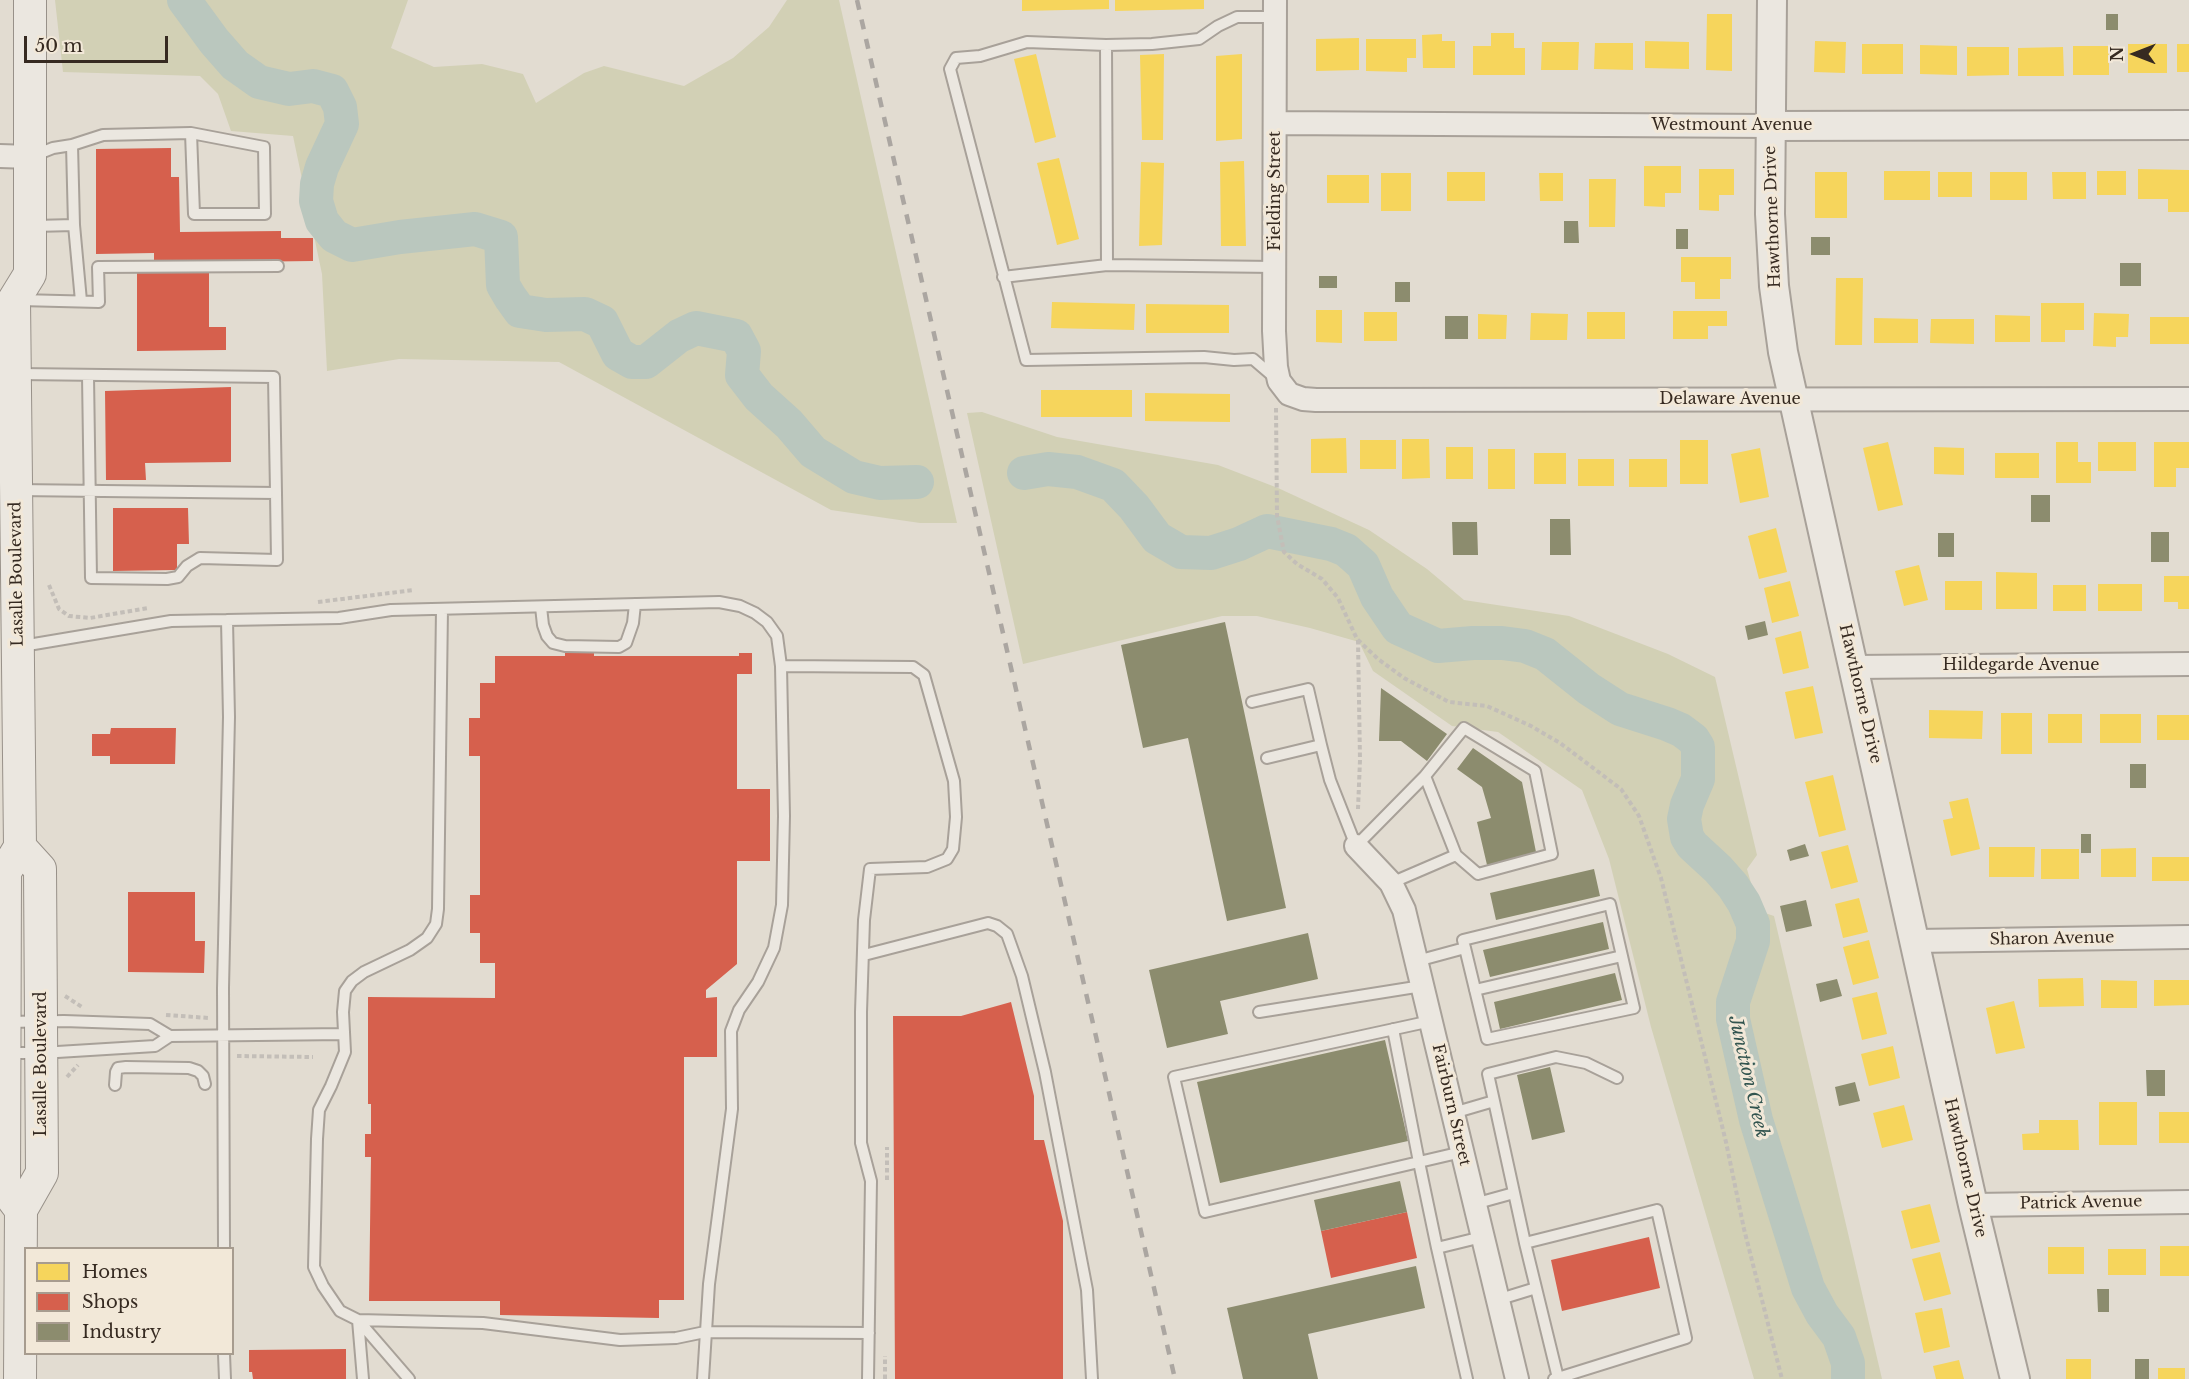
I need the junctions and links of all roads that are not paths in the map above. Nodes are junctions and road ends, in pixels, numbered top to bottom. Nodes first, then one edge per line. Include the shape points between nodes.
1 (30, 0) edge
2 (1772, 0) edge
3 (1275, 8) edge
4 (1106, 45) junction
5 (1275, 123) junction
6 (2189, 125) edge
7 (1771, 126) junction
8 (191, 133) junction
9 (72, 145) junction
10 (15, 156) edge
11 (74, 225) junction
12 (30, 226) junction
13 (1107, 265) junction
14 (278, 266) dead end
15 (1275, 267) junction
16 (1003, 277) junction
17 (7, 292) edge
18 (81, 301) junction
19 (10, 360) edge
20 (88, 376) junction
21 (1279, 381) junction
22 (1794, 398) junction
23 (2189, 399) edge
24 (17, 490) junction
25 (90, 490) junction
26 (276, 493) junction
27 (636, 604) junction
28 (541, 607) junction
29 (442, 609) junction
30 (227, 620) junction
31 (18, 647) junction
32 (2189, 664) edge
33 (781, 666) junction
34 (1854, 667) junction
35 (1252, 702) dead end
36 (1321, 745) junction
37 (1267, 758) dead end
38 (1425, 776) junction
39 (1356, 846) junction
40 (15, 847) junction
41 (1456, 855) junction
42 (1390, 883) junction
43 (2189, 937) edge
44 (1915, 941) junction
45 (1465, 948) junction
46 (864, 955) junction
47 (1622, 956) junction
48 (1417, 961) junction
49 (1422, 986) junction
50 (1475, 990) junction
51 (1259, 1012) dead end
52 (1431, 1021) junction
53 (41, 1022) junction
54 (1393, 1029) junction
55 (344, 1034) junction
56 (170, 1036) junction
57 (223, 1036) junction
58 (2, 1037) edge
59 (41, 1053) junction
60 (1617, 1078) dead end
61 (115, 1084) dead end
62 (205, 1084) dead end
63 (1494, 1101) junction
64 (1453, 1113) junction
65 (1462, 1152) junction
66 (1419, 1162) junction
67 (1514, 1193) junction
68 (2189, 1202) edge
69 (1474, 1204) junction
70 (1973, 1204) junction
71 (21, 1210) junction
72 (1482, 1237) junction
73 (1525, 1243) junction
74 (224, 1247) edge
75 (1437, 1248) junction
76 (1536, 1288) junction
77 (1497, 1300) junction
78 (358, 1320) junction
79 (705, 1332) junction
80 (869, 1333) junction
81 (224, 1355) edge
82 (1556, 1378) edge
83 (20, 1379) edge
84 (225, 1379) edge
85 (363, 1379) edge
86 (409, 1379) edge
87 (704, 1379) edge
88 (868, 1379) edge
89 (1092, 1379) edge
90 (1467, 1379) edge
91 (1517, 1379) edge
92 (2015, 1379) edge

1 - 10 main road
2 - 7 street, Hawthorne Drive
3 - 4 lane via 1237,17 1199,39
3 - 5 street, Fielding Street
4 - 13 lane
4 - 16 lane via 1027,42 980,56 956,58 950,69
5 - 7 street, Westmount Avenue
5 - 15 street, Fielding Street
6 - 7 street, Westmount Avenue
7 - 22 street, Hawthorne Drive via 1774,286
8 - 8 lane via 194,214 265,214 264,147
8 - 9 lane via 103,135
9 - 10 lane
9 - 11 lane
10 - 12 main road
11 - 12 lane
11 - 18 lane
12 - 17 main road via 30,274
13 - 15 lane
13 - 16 lane
14 - 18 lane via 98,267 99,302
15 - 21 street, Fielding Street via 1274,331
16 - 21 lane via 1026,360 1253,359
17 - 18 lane
17 - 19 main road, Lasalle Boulevard
19 - 20 lane
19 - 24 main road, Lasalle Boulevard
20 - 25 lane
20 - 26 lane via 274,377
21 - 22 street, Delaware Avenue via 1289,394 1316,400
22 - 23 street, Delaware Avenue
22 - 34 street, Hawthorne Drive
24 - 25 lane
24 - 31 main road, Lasalle Boulevard
25 - 26 lane
25 - 26 lane via 92,578 178,577 200,558 277,560
27 - 28 lane
27 - 28 lane via 626,643 619,647 553,643 543,625
27 - 33 lane via 719,602 740,606 767,622 777,636
28 - 29 lane
29 - 30 lane via 391,610 339,618
29 - 55 lane via 436,924 427,938 410,950 352,981 345,991
30 - 31 lane via 171,621
30 - 57 lane
31 - 40 main road, Lasalle Boulevard
32 - 34 street, Hildegarde Avenue
33 - 46 lane via 913,667 924,675 954,781 953,849 947,859 927,867 870,868
33 - 79 lane via 782,905 774,948 731,1031 732,1109
34 - 44 street, Hawthorne Drive
35 - 36 lane via 1308,689
36 - 37 lane
36 - 39 lane
38 - 39 lane
38 - 41 lane
38 - 41 lane via 1464,728 1534,771 1552,854 1478,874
39 - 42 street, Fairburn Street
40 - 53 main road, Lasalle Boulevard via 40,869
40 - 58 main road via 5,872
41 - 42 lane
42 - 48 street, Fairburn Street via 1404,910
43 - 44 street, Sharon Avenue
44 - 70 street, Hawthorne Drive
45 - 47 lane via 1463,940 1610,904
45 - 48 lane
45 - 50 lane
46 - 80 lane via 861,1143 871,1182
46 - 89 lane via 988,923 1007,934 1022,976 1042,1061 1087,1290
47 - 50 lane
47 - 50 lane via 1634,1008 1487,1039
48 - 49 street, Fairburn Street
49 - 51 lane
49 - 52 street, Fairburn Street
52 - 54 lane
52 - 64 street, Fairburn Street
53 - 56 lane via 150,1024
53 - 58 lane
53 - 59 main road, Lasalle Boulevard
54 - 66 lane
54 - 66 lane via 1174,1077 1205,1212
55 - 57 lane
55 - 78 lane via 343,1060 319,1110 315,1267 340,1311
56 - 57 lane
56 - 59 lane via 155,1046
57 - 74 lane
58 - 59 lane
58 - 71 main road via 4,1187
59 - 71 main road, Lasalle Boulevard via 42,1173
60 - 63 lane via 1586,1063 1556,1058 1488,1074
61 - 62 lane via 118,1068 126,1067 189,1068 203,1076
63 - 64 lane
63 - 67 lane
64 - 65 street, Fairburn Street
65 - 66 lane
65 - 69 street, Fairburn Street
66 - 75 lane
67 - 69 lane
67 - 73 lane
68 - 70 street, Patrick Avenue
69 - 72 street, Fairburn Street
70 - 92 street, Hawthorne Drive
71 - 83 main road, Lasalle Boulevard
72 - 75 lane
72 - 77 street, Fairburn Street
73 - 76 lane
73 - 82 lane via 1657,1210 1686,1338
75 - 90 lane
76 - 77 lane
76 - 82 lane
77 - 91 street, Fairburn Street
78 - 79 lane via 483,1323 620,1340 676,1338
78 - 85 lane
78 - 86 lane
79 - 80 lane
79 - 87 lane
80 - 88 lane
81 - 84 lane

